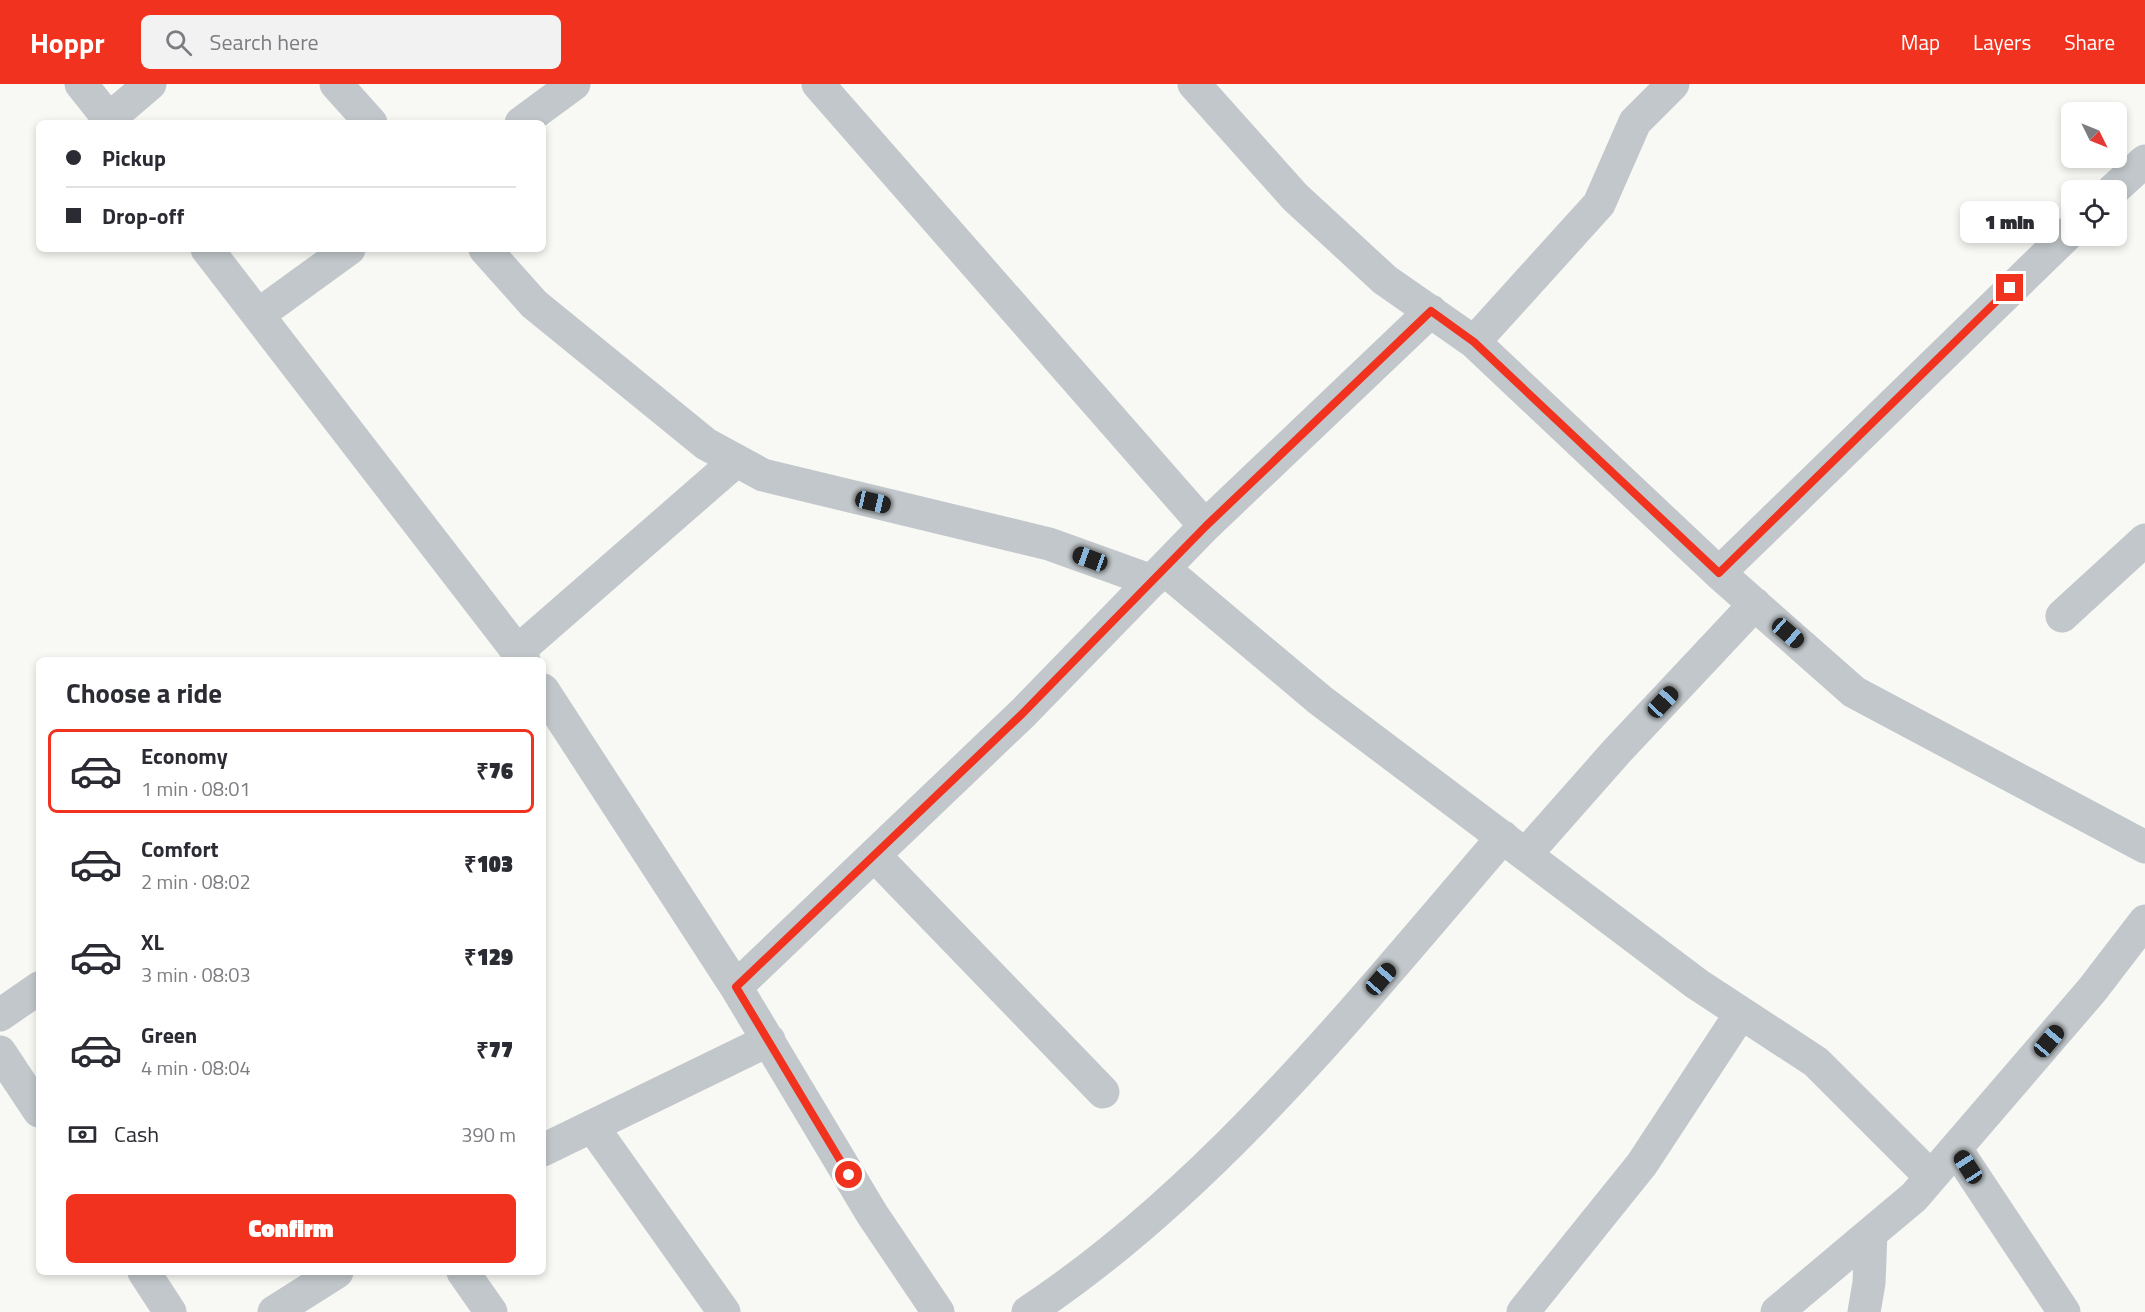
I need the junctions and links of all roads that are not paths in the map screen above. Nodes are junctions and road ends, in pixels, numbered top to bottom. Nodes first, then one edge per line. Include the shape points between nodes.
1 (81, 84) edge
2 (150, 84) edge
3 (336, 84) edge
4 (574, 84) edge
5 (818, 84) edge
6 (1208, 89) edge
7 (1656, 89) edge
8 (110, 120) edge
9 (112, 120) edge
10 (368, 120) edge
11 (525, 120) edge
12 (2145, 161) edge
13 (2125, 180) edge
14 (2061, 241) edge
15 (209, 252) edge
16 (345, 252) edge
17 (488, 252) edge
18 (1431, 311) junction
19 (258, 315) junction
20 (1474, 342) junction
21 (736, 460) junction
22 (1206, 526) junction
23 (2145, 540) edge
24 (1719, 573) junction
25 (1158, 575) junction
26 (1755, 604) junction
27 (2062, 616) dead end
28 (521, 656) edge
29 (546, 695) edge
30 (1514, 846) junction
31 (2145, 847) edge
32 (874, 855) junction
33 (2145, 921) edge
34 (736, 987) junction
35 (36, 990) edge
36 (1741, 1013) junction
37 (0, 1015) edge
38 (769, 1041) junction
39 (0, 1052) edge
40 (1103, 1092) dead end
41 (36, 1107) edge
42 (592, 1126) junction
43 (546, 1149) edge
44 (1956, 1149) junction
45 (1931, 1177) junction
46 (1871, 1233) junction
47 (146, 1275) edge
48 (332, 1275) edge
49 (465, 1275) edge
50 (170, 1312) edge
51 (274, 1312) edge
52 (491, 1312) edge
53 (724, 1312) edge
54 (938, 1312) edge
55 (1028, 1312) edge
56 (1523, 1312) edge
57 (1777, 1312) edge
58 (1864, 1312) edge
59 (2064, 1312) edge

1 - 8 street
2 - 9 street
3 - 10 street
4 - 11 street
5 - 22 street
6 - 18 street via 1295,197 1385,280
7 - 20 street via 1635,122 1599,204
12 - 13 street
14 - 24 street
15 - 19 street
16 - 19 street
17 - 21 street via 534,304 706,444
18 - 20 street
18 - 22 street
19 - 28 street
20 - 24 street
21 - 25 street via 763,475 1049,544
21 - 28 street
22 - 25 street
23 - 27 street
24 - 26 street
25 - 30 street
25 - 32 street via 1023,713
26 - 30 street via 1617,752
26 - 31 street via 1854,692
29 - 34 street
30 - 36 street
30 - 55 street via 1157,1212
32 - 34 street
32 - 40 street
33 - 44 street via 2092,990
34 - 38 street
35 - 37 street
36 - 45 street via 1816,1062
36 - 56 street via 1642,1164
38 - 42 street
38 - 54 street via 872,1214
39 - 41 street
42 - 43 street
42 - 53 street
44 - 45 street
44 - 59 street
45 - 46 street via 1914,1197
46 - 57 street
46 - 58 street
47 - 50 street
48 - 51 street
49 - 52 street

